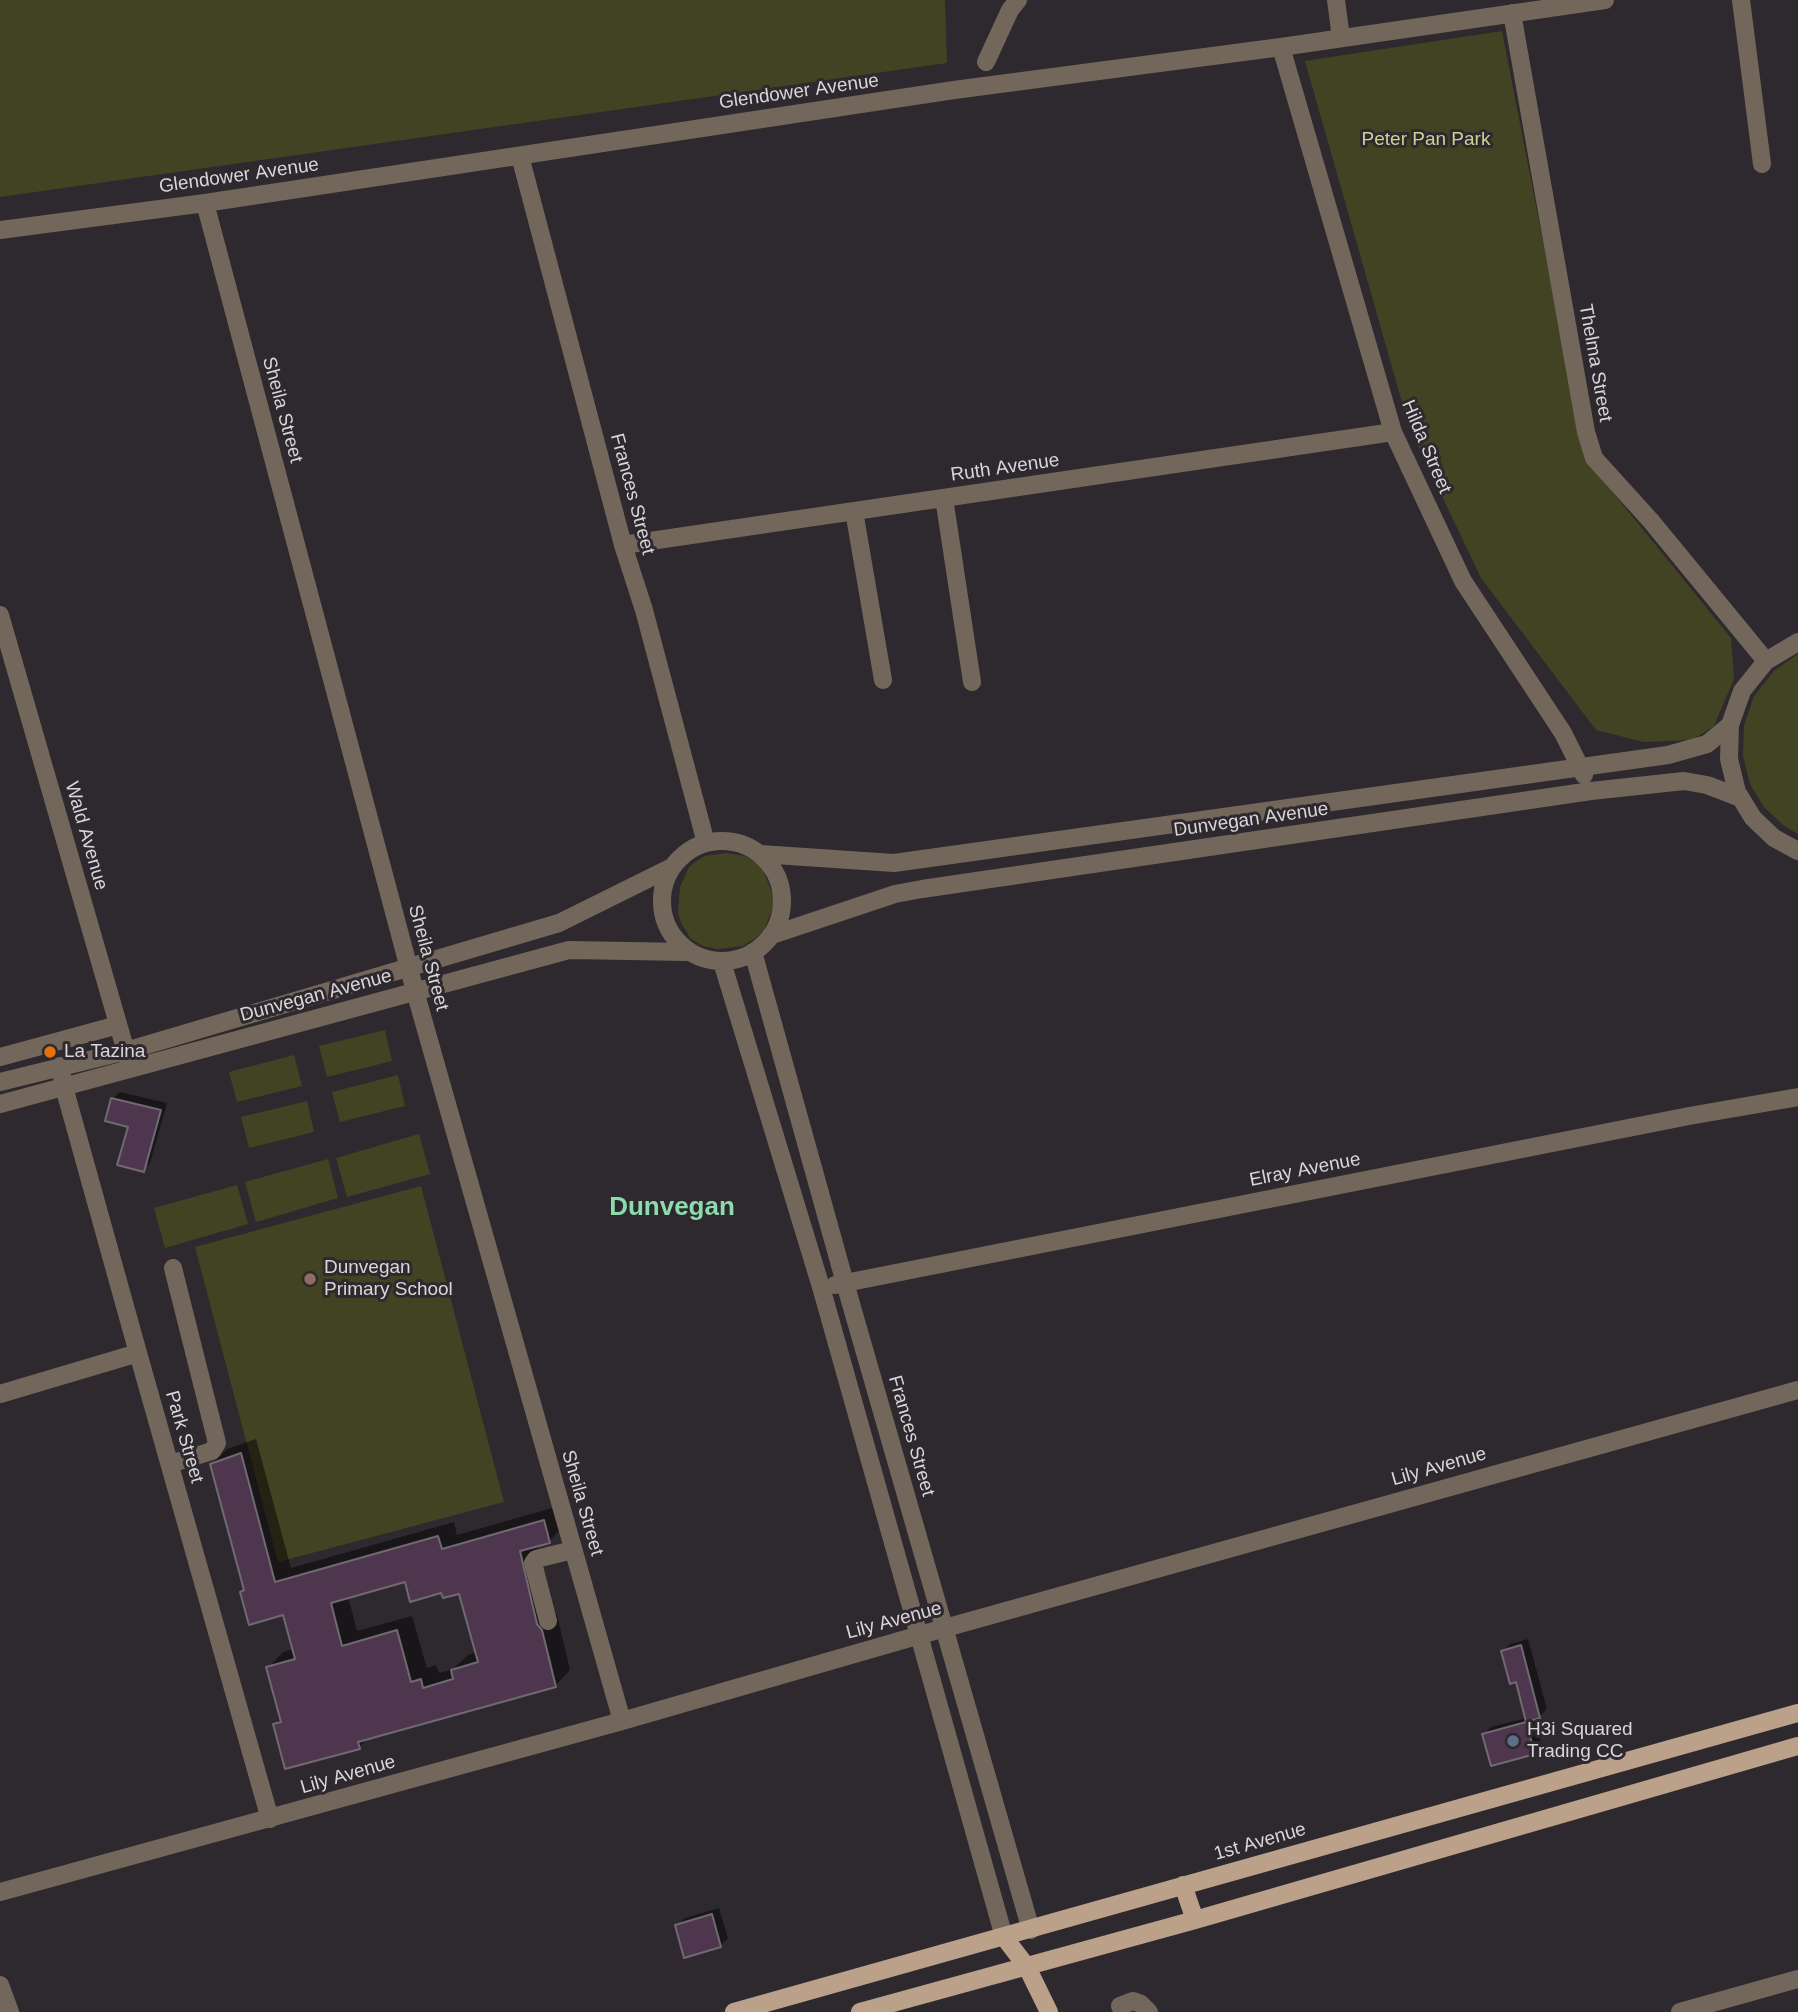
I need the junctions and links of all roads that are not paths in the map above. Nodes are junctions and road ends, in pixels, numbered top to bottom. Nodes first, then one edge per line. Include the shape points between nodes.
1 (1018, 0) edge
2 (1336, 0) edge
3 (1605, 0) edge
4 (1741, 0) edge
5 (1512, 13) junction
6 (1341, 38) junction
7 (1280, 47) junction
8 (986, 62) dead end
9 (520, 156) junction
10 (1762, 164) dead end
11 (205, 203) junction
12 (0, 230) edge
13 (1393, 432) junction
14 (944, 498) junction
15 (854, 511) junction
16 (623, 545) junction
17 (0, 615) edge
18 (1798, 642) edge
19 (1766, 661) junction
20 (883, 680) dead end
21 (972, 682) dead end
22 (1730, 725) junction
23 (1581, 768) junction
24 (1591, 791) junction
25 (1741, 798) junction
26 (1316, 803) junction
27 (1180, 822) junction
28 (1320, 831) junction
29 (706, 842) junction
30 (1029, 844) junction
31 (1184, 851) junction
32 (1798, 851) edge
33 (760, 855) junction
34 (894, 863) junction
35 (672, 867) junction
36 (1033, 874) junction
37 (895, 894) junction
38 (559, 923) junction
39 (772, 934) junction
40 (569, 950) junction
41 (688, 952) junction
42 (753, 953) junction
43 (722, 962) junction
44 (409, 967) junction
45 (415, 991) junction
46 (118, 1025) junction
47 (0, 1057) edge
48 (129, 1060) junction
49 (60, 1066) junction
50 (0, 1082) edge
51 (64, 1087) junction
52 (1798, 1097) edge
53 (0, 1104) edge
54 (173, 1268) dead end
55 (845, 1283) junction
56 (821, 1287) junction
57 (138, 1353) junction
58 (1798, 1390) edge
59 (0, 1394) edge
60 (170, 1464) junction
61 (573, 1549) junction
62 (548, 1621) dead end
63 (944, 1629) junction
64 (920, 1635) junction
65 (1798, 1713) edge
66 (622, 1721) junction
67 (1798, 1746) edge
68 (1584, 1773) junction
69 (1591, 1804) junction
70 (270, 1819) junction
71 (1183, 1885) junction
72 (0, 1892) edge
73 (1195, 1920) junction
74 (1031, 1930) junction
75 (1004, 1937) junction
76 (1027, 1967) junction
77 (1798, 1979) edge
78 (0, 1985) edge
79 (1120, 2006) dead end
80 (10, 2012) edge
81 (734, 2012) edge
82 (860, 2012) edge
83 (1049, 2012) edge
84 (1149, 2012) edge
85 (1680, 2012) edge

1 - 8 street
2 - 6 street
3 - 5 street, Glendower Avenue
4 - 10 street
5 - 6 street, Glendower Avenue
5 - 19 street, Thelma Street via 1594,458
6 - 7 street, Glendower Avenue
7 - 9 street, Glendower Avenue via 954,90
7 - 13 street, Hilda Street
9 - 11 street, Glendower Avenue
9 - 16 street, Frances Street
11 - 12 street, Glendower Avenue
11 - 44 street, Sheila Street
13 - 14 street, Ruth Avenue
13 - 23 street, Hilda Street via 1463,582 1563,733
14 - 15 street, Ruth Avenue
14 - 21 street
15 - 16 street, Ruth Avenue
15 - 20 street
16 - 29 street, Frances Street
17 - 46 street, Wald Avenue
18 - 19 street
19 - 22 street via 1742,691
22 - 23 street, Dunvegan Avenue via 1698,748
22 - 25 street via 1728,759
23 - 24 street, Hilda Street
23 - 26 street, Dunvegan Avenue
24 - 25 street, Dunvegan Avenue via 1685,781
24 - 28 street, Dunvegan Avenue
25 - 32 street via 1767,832
26 - 27 street, Dunvegan Avenue
26 - 28 street
27 - 30 street, Dunvegan Avenue
27 - 31 street
28 - 31 street, Dunvegan Avenue
29 - 33 street via 744,845
29 - 35 street
30 - 34 street, Dunvegan Avenue
30 - 36 street
31 - 36 street, Dunvegan Avenue
33 - 34 street, Dunvegan Avenue
33 - 39 street via 772,868 782,901
34 - 37 street
35 - 38 street, Dunvegan Avenue
35 - 41 street via 661,903 674,939
36 - 37 street, Dunvegan Avenue
37 - 39 street, Dunvegan Avenue
38 - 40 street
38 - 44 street, Dunvegan Avenue
39 - 42 street
40 - 41 street, Dunvegan Avenue
40 - 45 street, Dunvegan Avenue
41 - 43 street
42 - 43 street
42 - 55 street, Frances Street
43 - 56 street
44 - 45 street, Sheila Street
44 - 48 street, Dunvegan Avenue
45 - 48 street, Dunvegan Avenue
45 - 61 street, Sheila Street
46 - 47 street
46 - 48 street, Wald Avenue
48 - 49 street, Dunvegan Avenue
48 - 51 street, Dunvegan Avenue
49 - 50 street, Dunvegan Avenue
49 - 51 street, Park Street
51 - 53 street, Dunvegan Avenue
51 - 57 street, Park Street
52 - 55 street, Elray Avenue
54 - 60 street via 217,1443 212,1451
55 - 56 street, Elray Avenue
55 - 63 street, Frances Street
56 - 64 street
57 - 59 street
57 - 60 street, Park Street
58 - 63 street, Lily Avenue
60 - 70 street, Park Street
61 - 62 street via 533,1563
61 - 66 street, Sheila Street
63 - 64 street, Lily Avenue
63 - 74 street, Frances Street
64 - 66 street, Lily Avenue
64 - 75 street
65 - 68 main road, 1st Avenue
66 - 70 street, Lily Avenue
67 - 69 main road
68 - 69 main road
68 - 71 main road, 1st Avenue
69 - 73 main road
70 - 72 street, Lily Avenue
71 - 73 main road
71 - 74 main road, 1st Avenue
73 - 76 main road
74 - 75 main road, 1st Avenue
74 - 76 main road
75 - 76 main road
75 - 81 main road, 1st Avenue
76 - 82 main road
76 - 83 main road
77 - 85 street
78 - 80 street
79 - 84 street via 1133,2001

